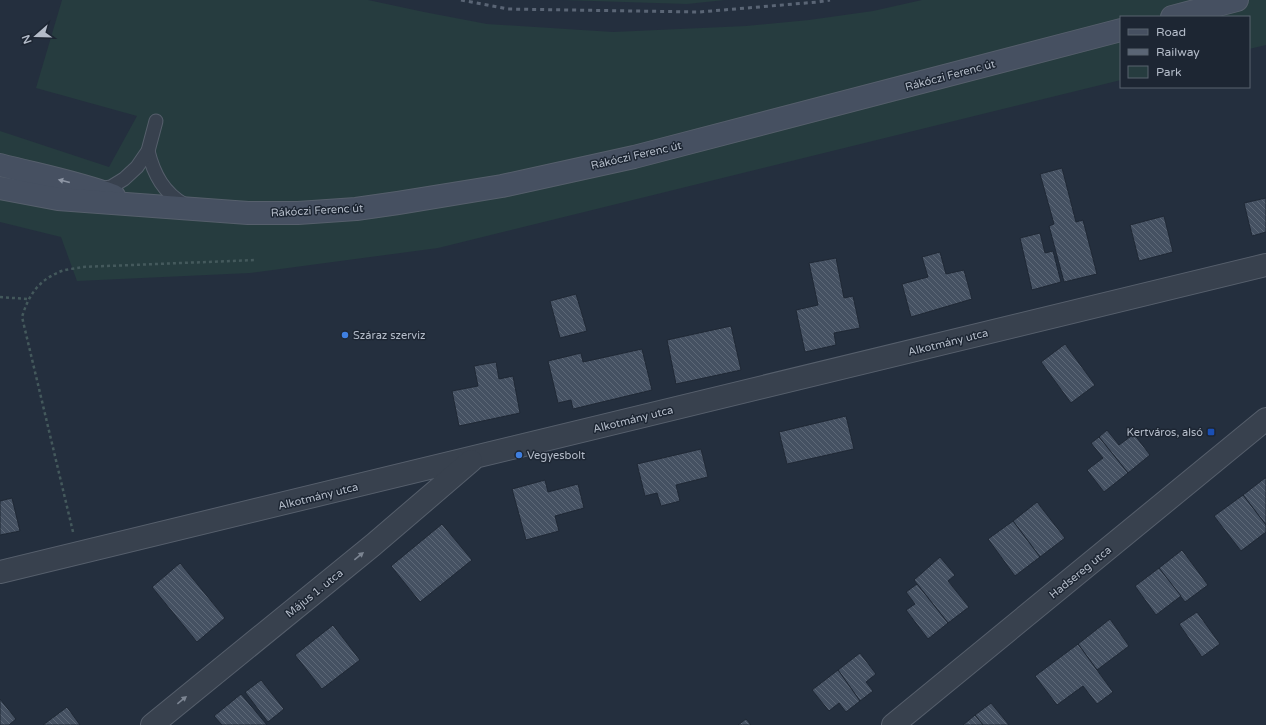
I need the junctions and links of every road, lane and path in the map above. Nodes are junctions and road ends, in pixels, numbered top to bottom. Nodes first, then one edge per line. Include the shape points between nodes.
1 (1237, 0) edge
2 (1176, 16) edge
3 (1120, 30) edge
4 (156, 121) dead end
5 (148, 151) junction
6 (0, 165) edge
7 (0, 188) edge
8 (96, 189) junction
9 (141, 206) junction
10 (192, 210) junction
11 (256, 260) dead end
12 (1266, 265) edge
13 (0, 296) edge
14 (28, 299) junction
15 (1266, 419) edge
16 (475, 458) junction
17 (78, 554) junction
18 (0, 572) edge
19 (152, 725) edge
20 (893, 725) edge

1 - 2 main road
3 - 10 main road, Rákóczi Ferenc út via 634,157 502,186 356,209 248,213
4 - 5 lane
5 - 8 lane via 137,167 124,179 111,187
5 - 10 lane via 151,164 164,187 174,198
8 -> 6 main road, Rákóczi Ferenc út
7 - 9 main road, Rákóczi Ferenc út via 58,199
8 - 9 main road, Rákóczi Ferenc út
9 - 10 main road, Rákóczi Ferenc út
11 - 14 path via 82,267 57,272 41,283
12 - 16 street, Alkotmány utca
13 - 14 path
14 - 17 path via 22,317
15 - 20 street, Hadsereg utca
16 - 17 street, Alkotmány utca
19 -> 16 street, Május 1. utca via 373,545
17 - 18 street, Alkotmány utca

